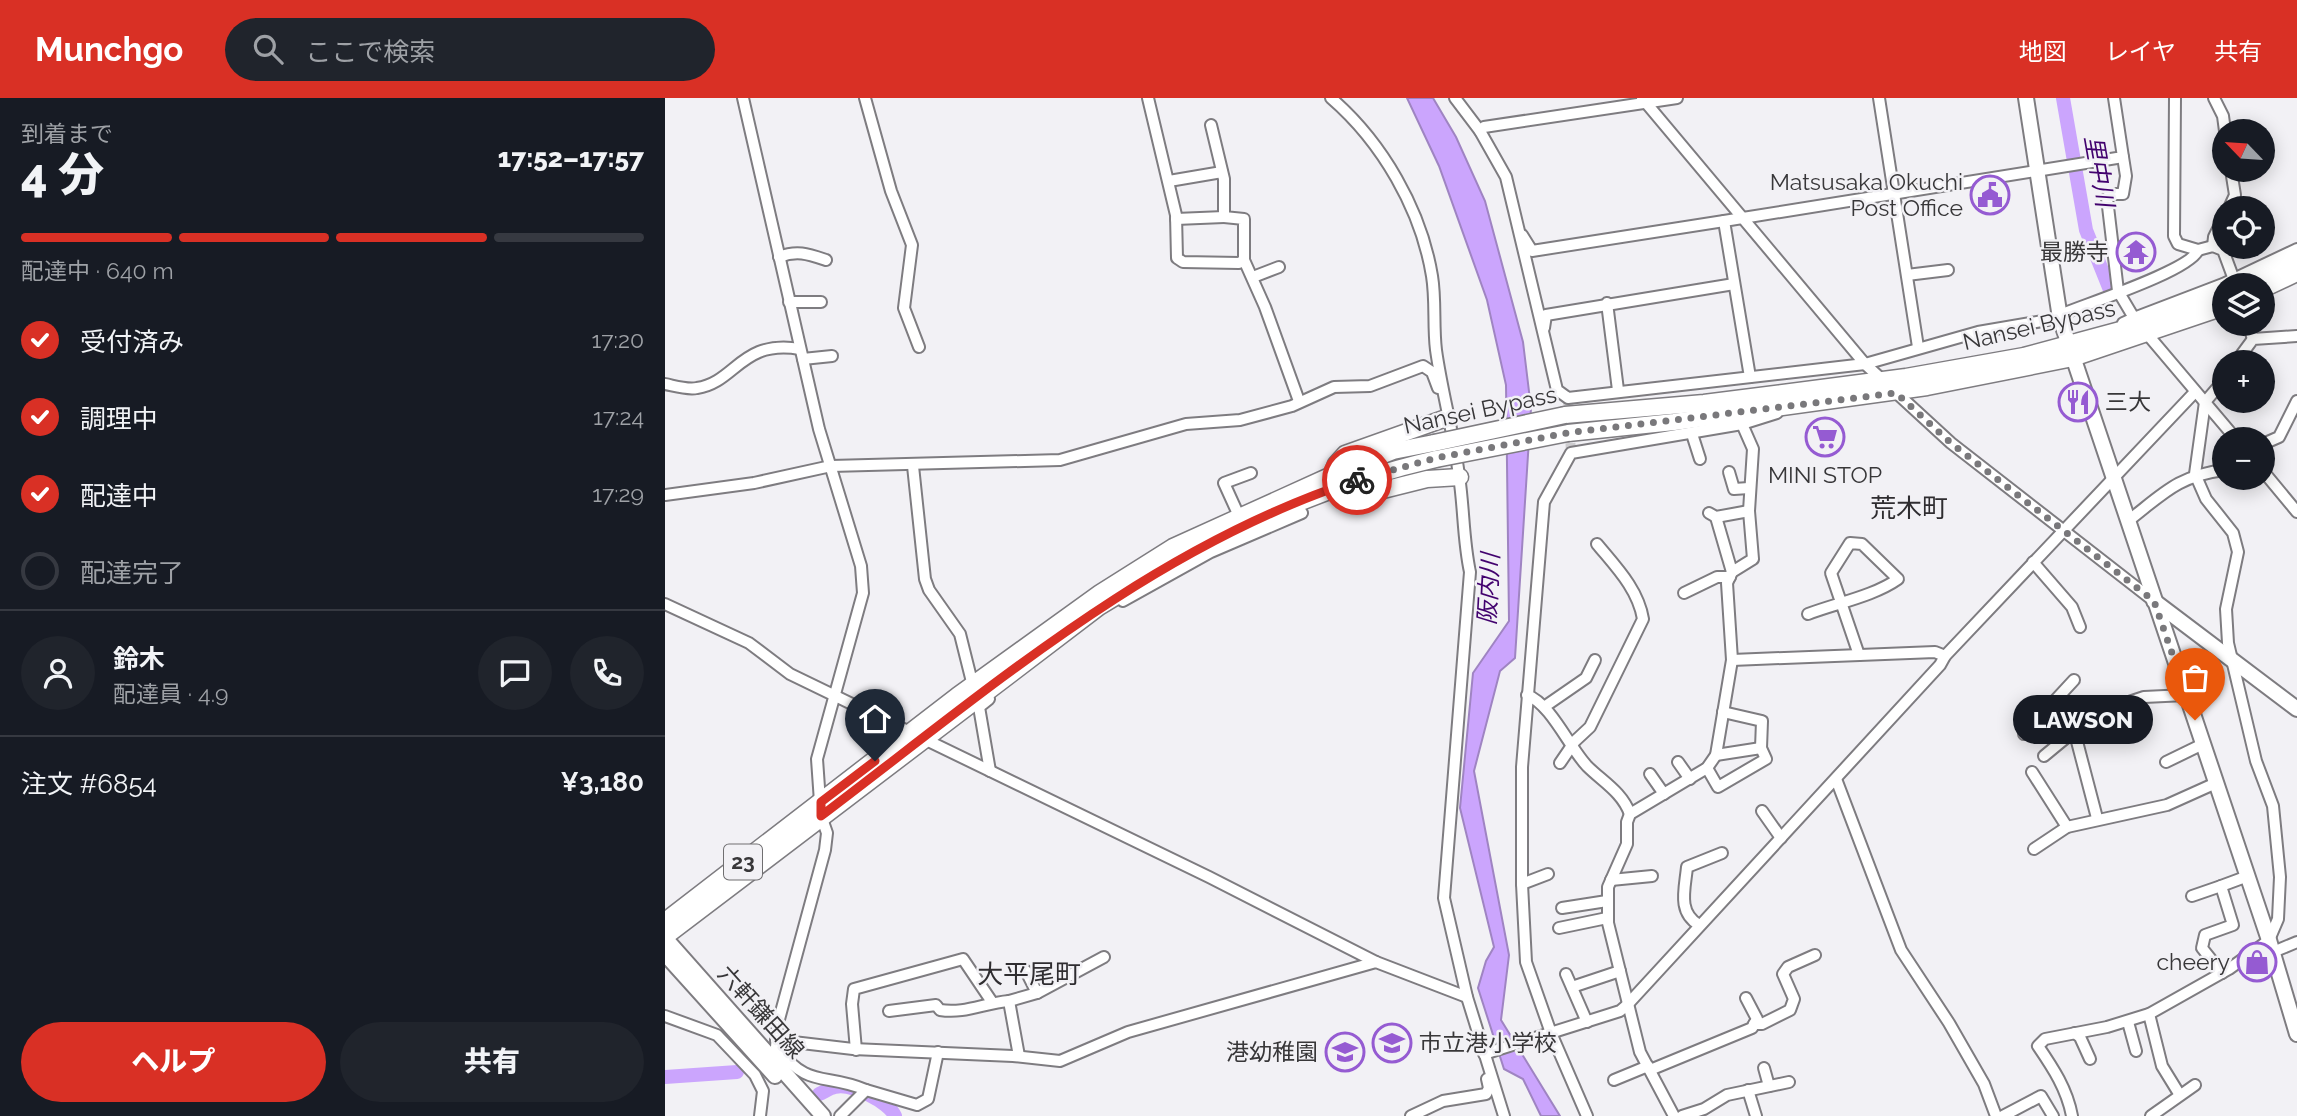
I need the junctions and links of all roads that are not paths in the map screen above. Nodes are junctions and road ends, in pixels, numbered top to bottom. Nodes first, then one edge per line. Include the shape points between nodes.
1 (743, 98) edge
2 (865, 98) edge
3 (1148, 98) edge
4 (1331, 98) edge
5 (1455, 98) edge
6 (1677, 98) edge
7 (1879, 98) edge
8 (2026, 98) edge
9 (2114, 98) edge
10 (2175, 98) edge
11 (2214, 98) edge
12 (1644, 100) edge
13 (2221, 119) edge
14 (1211, 125) dead end
15 (1481, 131) junction
16 (2123, 157) junction
17 (1222, 172) junction
18 (2037, 172) junction
19 (1169, 181) junction
20 (1893, 196) junction
21 (1224, 217) junction
22 (1742, 218) junction
23 (1176, 219) junction
24 (1724, 221) junction
25 (1518, 230) junction
26 (2212, 246) edge
27 (2297, 249) edge
28 (2198, 250) junction
29 (779, 257) junction
30 (2297, 258) edge
31 (826, 260) dead end
32 (1244, 260) junction
33 (1279, 267) dead end
34 (1948, 270) dead end
35 (2256, 273) edge
36 (2263, 273) edge
37 (2297, 273) edge
38 (1907, 275) junction
39 (1253, 277) junction
40 (2275, 283) edge
41 (1734, 284) junction
42 (2117, 291) junction
43 (2212, 293) edge
44 (2212, 295) edge
45 (789, 302) junction
46 (821, 302) dead end
47 (1607, 303) junction
48 (2212, 311) edge
49 (2060, 318) junction
50 (2134, 318) junction
51 (1543, 334) junction
52 (2110, 334) junction
53 (2148, 335) junction
54 (2252, 336) edge
55 (2297, 337) edge
56 (2253, 339) junction
57 (919, 347) dead end
58 (1917, 347) junction
59 (2245, 350) edge
60 (2071, 351) junction
61 (801, 354) junction
62 (832, 356) dead end
63 (1865, 364) junction
64 (1750, 377) junction
65 (1881, 379) junction
66 (665, 384) edge
67 (1618, 390) junction
68 (2195, 392) junction
69 (1896, 393) junction
70 (2212, 394) edge
71 (1444, 395) junction
72 (1300, 401) junction
73 (2297, 401) edge
74 (2205, 402) junction
75 (1792, 404) junction
76 (1449, 417) junction
77 (1742, 424) junction
78 (2226, 427) edge
79 (1692, 434) junction
80 (2275, 439) edge
81 (1435, 451) junction
82 (1700, 459) dead end
83 (831, 466) junction
84 (913, 466) junction
85 (1729, 472) dead end
86 (2212, 472) edge
87 (1251, 473) dead end
88 (2195, 474) junction
89 (2113, 475) junction
90 (1459, 477) junction
91 (1336, 480) junction
92 (2275, 485) edge
93 (1749, 488) junction
94 (665, 495) edge
95 (1749, 511) junction
96 (2297, 512) edge
97 (1302, 513) dead end
98 (1239, 516) junction
99 (2128, 521) junction
100 (2063, 530) junction
101 (1597, 544) dead end
102 (2033, 562) junction
103 (1731, 574) junction
104 (1684, 593) dead end
105 (2154, 601) junction
106 (1838, 602) junction
107 (665, 604) edge
108 (1808, 614) dead end
109 (2080, 627) dead end
110 (1859, 655) junction
111 (1945, 656) junction
112 (1595, 660) dead end
113 (1732, 660) junction
114 (2234, 661) junction
115 (971, 678) dead end
116 (2074, 680) dead end
117 (1527, 695) junction
118 (2186, 695) junction
119 (837, 696) junction
120 (1543, 707) junction
121 (2048, 708) junction
122 (2297, 709) edge
123 (1723, 712) junction
124 (2074, 730) junction
125 (2024, 734) dead end
126 (916, 737) junction
127 (2203, 744) junction
128 (1572, 747) junction
129 (1761, 748) junction
130 (1716, 755) junction
131 (2044, 756) dead end
132 (1678, 762) dead end
133 (2165, 762) dead end
134 (1560, 763) dead end
135 (1707, 768) junction
136 (990, 771) junction
137 (2032, 772) dead end
138 (1650, 774) dead end
139 (1690, 779) junction
140 (1836, 779) junction
141 (2216, 783) junction
142 (1664, 794) junction
143 (821, 809) junction
144 (1762, 811) dead end
145 (1630, 814) junction
146 (2097, 818) junction
147 (2067, 827) junction
148 (1781, 838) junction
149 (1535, 845) dead end
150 (2034, 849) dead end
151 (1522, 850) junction
152 (1722, 853) dead end
153 (1548, 874) dead end
154 (2248, 876) junction
155 (1652, 877) dead end
156 (1611, 880) junction
157 (1522, 884) junction
158 (2221, 886) junction
159 (2192, 896) dead end
160 (1607, 901) junction
161 (1562, 908) dead end
162 (1607, 918) junction
163 (665, 921) edge
164 (1699, 925) junction
165 (1559, 928) dead end
166 (665, 937) edge
167 (2297, 942) edge
168 (2271, 946) junction
169 (665, 954) edge
170 (1815, 955) dead end
171 (1104, 957) dead end
172 (1377, 962) junction
173 (1026, 971) dead end
174 (1620, 971) junction
175 (2222, 973) junction
176 (1566, 974) dead end
177 (1571, 987) junction
178 (1037, 993) junction
179 (1467, 997) junction
180 (1746, 998) dead end
181 (1009, 1001) junction
182 (992, 1002) junction
183 (1627, 1005) junction
184 (889, 1011) dead end
185 (2149, 1014) junction
186 (665, 1016) edge
187 (2127, 1021) junction
188 (1587, 1022) junction
189 (1754, 1024) junction
190 (1549, 1033) junction
191 (2075, 1033) junction
192 (2297, 1034) edge
193 (776, 1040) junction
194 (856, 1049) junction
195 (2136, 1051) dead end
196 (938, 1052) junction
197 (1019, 1056) junction
198 (1487, 1057) junction
199 (2090, 1059) dead end
200 (1649, 1068) junction
201 (1764, 1068) dead end
202 (1613, 1080) dead end
203 (1789, 1082) dead end
204 (2196, 1085) dead end
205 (1769, 1086) junction
206 (1748, 1090) junction
207 (2178, 1092) dead end
208 (863, 1093) junction
209 (760, 1116) edge
210 (811, 1116) edge
211 (823, 1116) edge
212 (840, 1116) edge
213 (1411, 1116) edge
214 (1504, 1116) edge
215 (1587, 1116) edge
216 (1674, 1116) edge
217 (1682, 1116) edge
218 (1756, 1116) edge
219 (1996, 1116) edge
220 (2003, 1116) edge
221 (2053, 1116) edge
222 (2072, 1116) edge
223 (2151, 1116) edge

1 - 29 street
2 - 57 street via 891,191 912,245 904,308
3 - 19 street
4 - 71 street via 1363,129 1406,197 1432,275
5 - 15 street
6 - 12 street
7 - 20 street
8 - 18 main road
9 - 16 street
10 - 28 street via 2174,236 2178,244
11 - 13 street
12 - 15 street
12 - 22 street
14 - 17 street
15 - 25 street via 1506,177
16 - 18 street
16 - 42 street via 2123,194 2107,198
17 - 19 street
17 - 21 street
18 - 20 street
18 - 49 main road
19 - 23 street
20 - 22 street
20 - 38 street
21 - 23 street
21 - 32 street via 1244,219
22 - 24 street
22 - 63 street
23 - 32 street via 1177,258 1183,262
24 - 25 street via 1532,251
24 - 41 street
25 - 51 street
26 - 28 street
27 - 35 street
28 - 42 street via 2173,271
29 - 31 street via 792,252
29 - 45 street
30 - 36 highway, Nansei Bypass / 23
32 - 39 street
33 - 39 street
34 - 38 street
37 - 40 highway
38 - 58 street
39 - 72 street
41 - 47 street
41 - 64 street
42 - 49 street
42 - 50 street
43 - 50 street
44 - 52 highway, Nansei Bypass / 23
45 - 46 street
45 - 61 street
47 - 51 street via 1546,315
47 - 67 street
48 - 53 highway, Nansei Bypass / 23
49 - 58 street
49 - 60 main road
50 - 52 street via 2109,328
51 - 67 street via 1557,390 1568,398
52 - 60 highway, Nansei Bypass / 23
53 - 60 highway, Nansei Bypass / 23
53 - 68 street
54 - 56 street
55 - 56 street
56 - 59 street
58 - 63 street
60 - 65 highway, Nansei Bypass / 23
60 - 69 highway, Nansei Bypass / 23
60 - 89 main road
61 - 62 street
61 - 66 street via 754,352 706,386
61 - 83 street
63 - 64 street
63 - 65 street
64 - 67 street
65 - 69 street
65 - 81 highway, Nansei Bypass / 23, bridge via 1704,403 1565,415
68 - 74 street
68 - 89 street
69 - 75 highway, Nansei Bypass / 23
69 - 100 street via 1951,443
70 - 74 street
71 - 72 street via 1432,372 1423,366 1370,386 1334,387
71 - 76 street
72 - 84 street via 1240,420 1186,425 1060,460
73 - 80 street
74 - 78 street
74 - 88 street
75 - 77 street via 1793,408
75 - 81 highway, Nansei Bypass / 23, bridge
76 - 90 street
76 - 91 highway via 1345,454 1335,464
77 - 79 street
77 - 93 street via 1753,449
79 - 82 street
79 - 117 street via 1571,453 1558,472 1544,502
81 - 91 highway, Nansei Bypass / 23
83 - 84 street
83 - 94 street
83 - 119 street via 861,566 863,593
84 - 115 street via 925,579 960,634
85 - 93 street via 1734,489
86 - 88 street
87 - 98 street via 1224,483
88 - 99 street
88 - 114 street via 2206,499 2233,533 2238,552 2226,609
89 - 99 main road
89 - 100 street
90 - 91 highway via 1427,479 1359,496 1347,493
90 - 179 street via 1470,572 1444,898
91 - 98 highway, Nansei Bypass / 23
91 - 126 highway, Nansei Bypass / 23 via 1171,562 1099,607
92 - 96 street
93 - 95 street
95 - 103 street via 1753,559
95 - 103 street via 1712,515
97 - 136 street via 1211,552 1108,610 979,707
98 - 126 highway, Nansei Bypass / 23 via 1173,547 1100,593
99 - 105 main road
100 - 102 street
100 - 105 street
101 - 128 street via 1625,578 1643,619 1590,727
102 - 109 street via 2072,607
102 - 111 street
103 - 104 street
103 - 113 street
105 - 114 main road
105 - 118 main road
106 - 106 street via 1831,573 1850,543 1862,544 1898,579
106 - 108 street
106 - 110 street
107 - 119 street via 748,643 790,674
110 - 111 street via 1935,652
110 - 113 street
111 - 140 street
112 - 120 street via 1586,678
113 - 123 street
114 - 122 main road
114 - 168 street via 2256,761 2273,806 2280,877
116 - 121 street
117 - 120 street
117 - 151 street
118 - 124 street via 2117,704 2095,713
118 - 127 main road
119 - 126 street
119 - 143 street via 817,759
120 - 128 street
121 - 124 street
121 - 125 street
123 - 129 street via 1762,721
123 - 130 street
124 - 131 street
124 - 146 street
126 - 136 street
126 - 143 highway, Nansei Bypass / 23
127 - 133 street
127 - 141 main road
128 - 134 street
128 - 145 street via 1623,798
129 - 130 street
129 - 135 street via 1766,759 1724,786 1713,782
130 - 135 street
132 - 139 street
135 - 139 street
136 - 172 street
137 - 147 street
138 - 142 street
139 - 142 street
140 - 148 street
140 - 219 street via 1901,950 1984,1084
141 - 146 street via 2167,805
141 - 154 main road
142 - 145 street
143 - 163 highway, Nansei Bypass / 23
143 - 166 highway, Nansei Bypass / 23
143 - 193 street via 827,833 825,850
144 - 148 street
145 - 156 street via 1627,844
146 - 147 street
147 - 150 street
148 - 164 street
149 - 151 street
151 - 157 street
152 - 164 street via 1687,867 1683,907
153 - 157 street
154 - 158 street
154 - 168 main road
155 - 156 street
156 - 160 street
157 - 190 street via 1526,962
158 - 159 street
158 - 175 street via 2233,925 2205,935 2202,948
160 - 161 street
160 - 162 street
162 - 165 street
162 - 174 street
164 - 183 street
166 - 211 main road, 六軒鎌田線
167 - 168 street
168 - 175 street
168 - 192 main road
169 - 210 main road, 六軒鎌田線
170 - 189 street via 1783,974 1794,999 1790,1010
171 - 178 street
172 - 179 street
172 - 197 street via 1128,1032 1060,1061
173 - 178 street
174 - 177 street
174 - 183 street
175 - 185 street
176 - 177 street
177 - 188 street
178 - 181 street
179 - 198 street
180 - 189 street via 1757,1019
181 - 182 street
181 - 197 street
182 - 184 street via 959,1013 936,1005
182 - 194 street via 964,959 854,989
183 - 188 street
183 - 200 street
185 - 187 street
185 - 207 street via 2162,1066
186 - 209 street via 717,1035 755,1075 763,1091
187 - 191 street
187 - 195 street
188 - 190 street
189 - 200 street
190 - 198 street
190 - 215 street
191 - 199 street
191 - 222 street via 2045,1039 2038,1046 2058,1074
193 - 194 street
193 - 208 street via 776,1047 794,1068 809,1077 846,1082
194 - 196 street
196 - 197 street
196 - 208 street via 929,1098 917,1105
198 - 213 street via 1486,1094 1443,1101
198 - 214 street
200 - 202 street
200 - 216 street
201 - 205 street
203 - 205 street
204 - 223 street
205 - 206 street
206 - 217 street
206 - 218 street
208 - 212 street
220 - 221 street via 2041,1096

